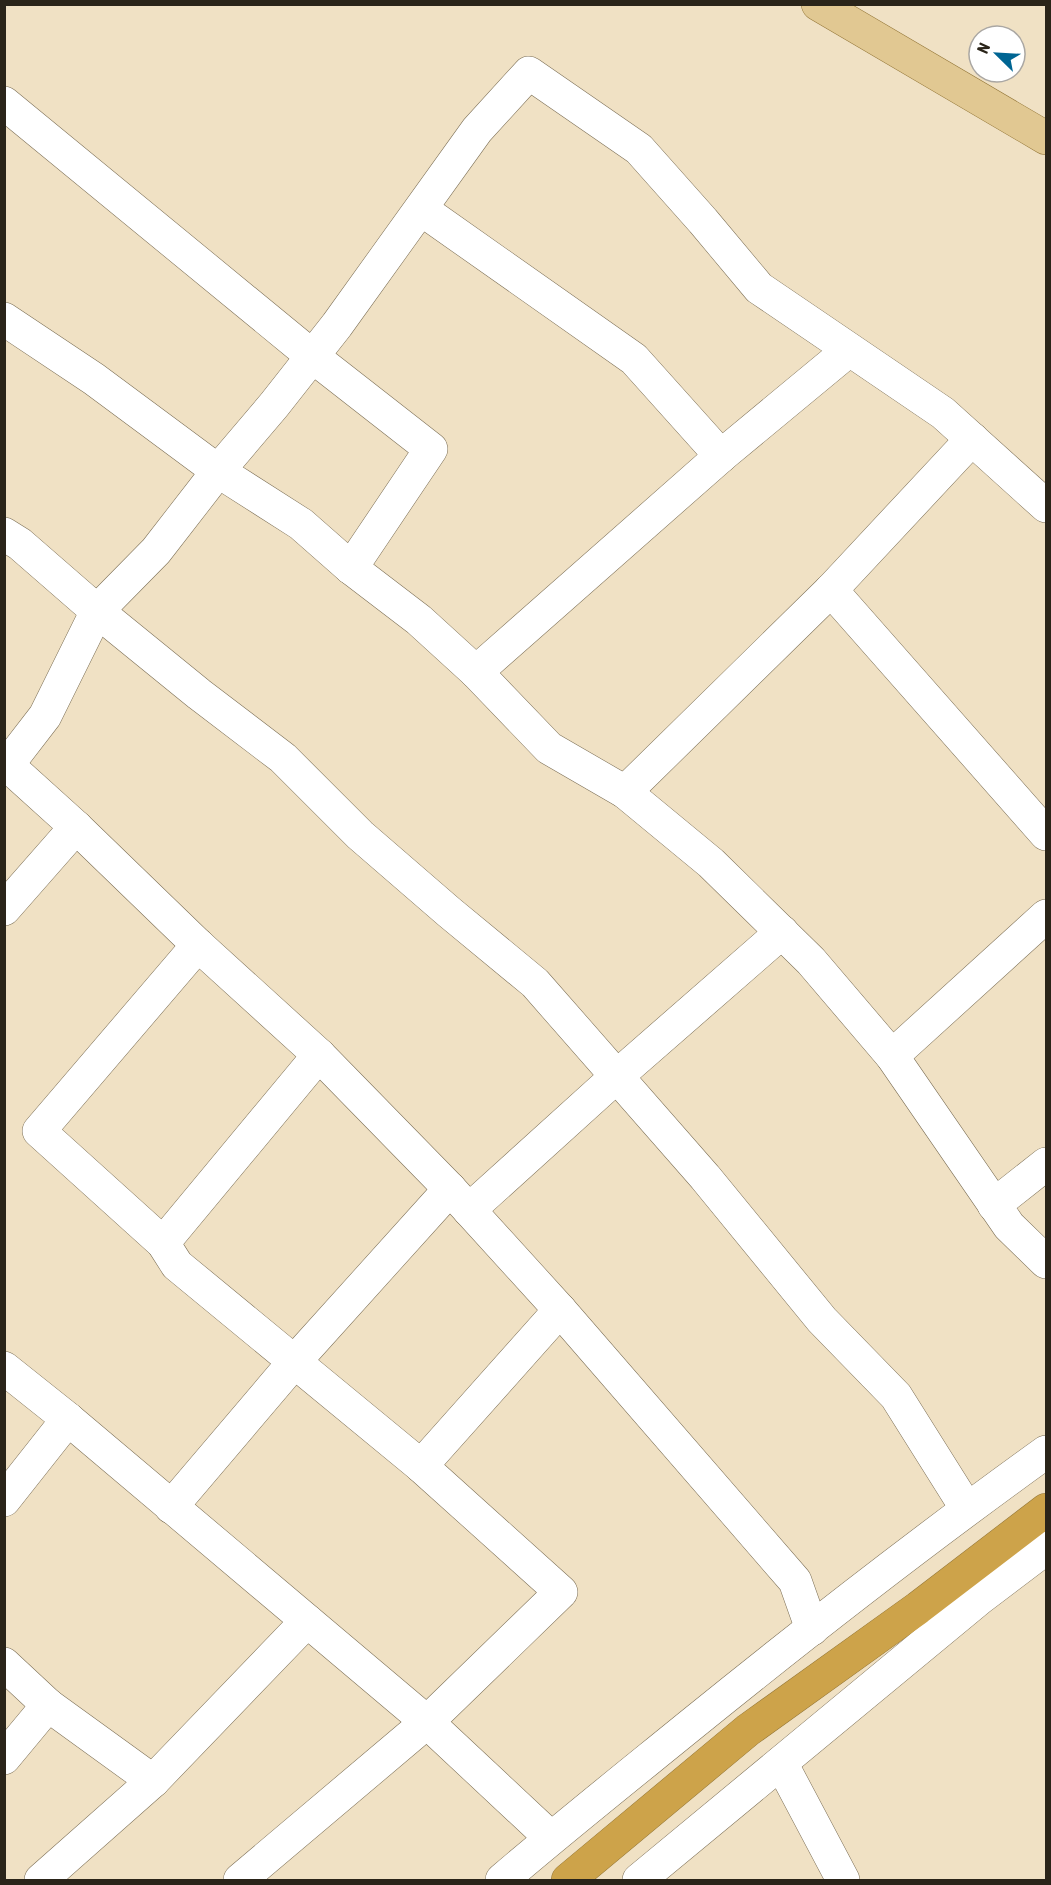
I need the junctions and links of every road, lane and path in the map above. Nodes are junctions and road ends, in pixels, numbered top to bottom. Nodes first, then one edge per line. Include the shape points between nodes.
1 (818, 4) edge
2 (4, 104) edge
3 (1047, 138) edge
4 (420, 209) junction
5 (4, 319) edge
6 (849, 350) junction
7 (312, 357) junction
8 (972, 439) junction
9 (721, 456) junction
10 (218, 471) junction
11 (1047, 506) edge
12 (4, 534) edge
13 (351, 568) junction
14 (831, 590) junction
15 (97, 611) junction
16 (476, 672) junction
17 (6, 763) edge
18 (625, 792) junction
19 (76, 827) junction
20 (1047, 834) edge
21 (4, 909) edge
22 (1047, 916) edge
23 (782, 932) junction
24 (198, 945) junction
25 (319, 1055) junction
26 (892, 1056) junction
27 (616, 1077) junction
28 (1047, 1164) edge
29 (459, 1199) junction
30 (994, 1205) junction
31 (163, 1243) junction
32 (1047, 1262) edge
33 (560, 1310) junction
34 (295, 1361) junction
35 (4, 1368) edge
36 (68, 1419) junction
37 (1047, 1452) edge
38 (422, 1466) junction
39 (4, 1500) edge
40 (171, 1508) junction
41 (967, 1509) junction
42 (1047, 1510) edge
43 (1047, 1548) edge
44 (307, 1621) junction
45 (812, 1629) junction
46 (4, 1665) edge
47 (48, 1705) junction
48 (427, 1722) junction
49 (4, 1758) edge
50 (781, 1763) junction
51 (153, 1781) junction
52 (551, 1838) junction
53 (41, 1881) edge
54 (240, 1881) edge
55 (502, 1881) edge
56 (568, 1881) edge
57 (639, 1881) edge
58 (843, 1881) edge

1 - 3 main road
2 - 7 street
4 - 6 street via 477,130 529,73 639,149 759,288
4 - 7 street
4 - 9 street via 634,359
5 - 10 street via 94,379
6 - 8 street via 944,413
6 - 9 street
7 - 10 street
7 - 13 street via 431,449
8 - 11 street
8 - 14 street
9 - 16 street
10 - 13 street via 301,524
10 - 15 street via 156,551
12 - 15 street
13 - 16 street via 419,620
14 - 18 street
14 - 20 street
15 - 17 street via 45,716
15 - 27 street via 283,758 360,835 535,983
16 - 18 street via 549,748
17 - 19 street
18 - 23 street via 711,863
19 - 21 street
19 - 24 street
22 - 26 street
23 - 26 street via 812,961
23 - 27 street
24 - 25 street
24 - 31 street via 39,1131
25 - 29 street
25 - 31 street
26 - 30 street
27 - 29 street
27 - 41 street via 705,1177 822,1320 896,1396
28 - 30 street
29 - 33 street
29 - 34 street
30 - 32 street via 1008,1226
31 - 34 street via 177,1265
33 - 38 street
33 - 45 street via 795,1581
34 - 38 street
34 - 40 street
35 - 36 street
36 - 39 street
36 - 40 street
37 - 41 street
38 - 48 street via 561,1592
40 - 44 street
41 - 45 street
42 - 56 highway via 748,1730
43 - 50 street via 980,1598
44 - 48 street
44 - 51 street
45 - 52 street
46 - 47 street
47 - 49 street
47 - 51 street
48 - 52 street
48 - 54 street
50 - 57 street
50 - 58 street
51 - 53 street
52 - 55 street

